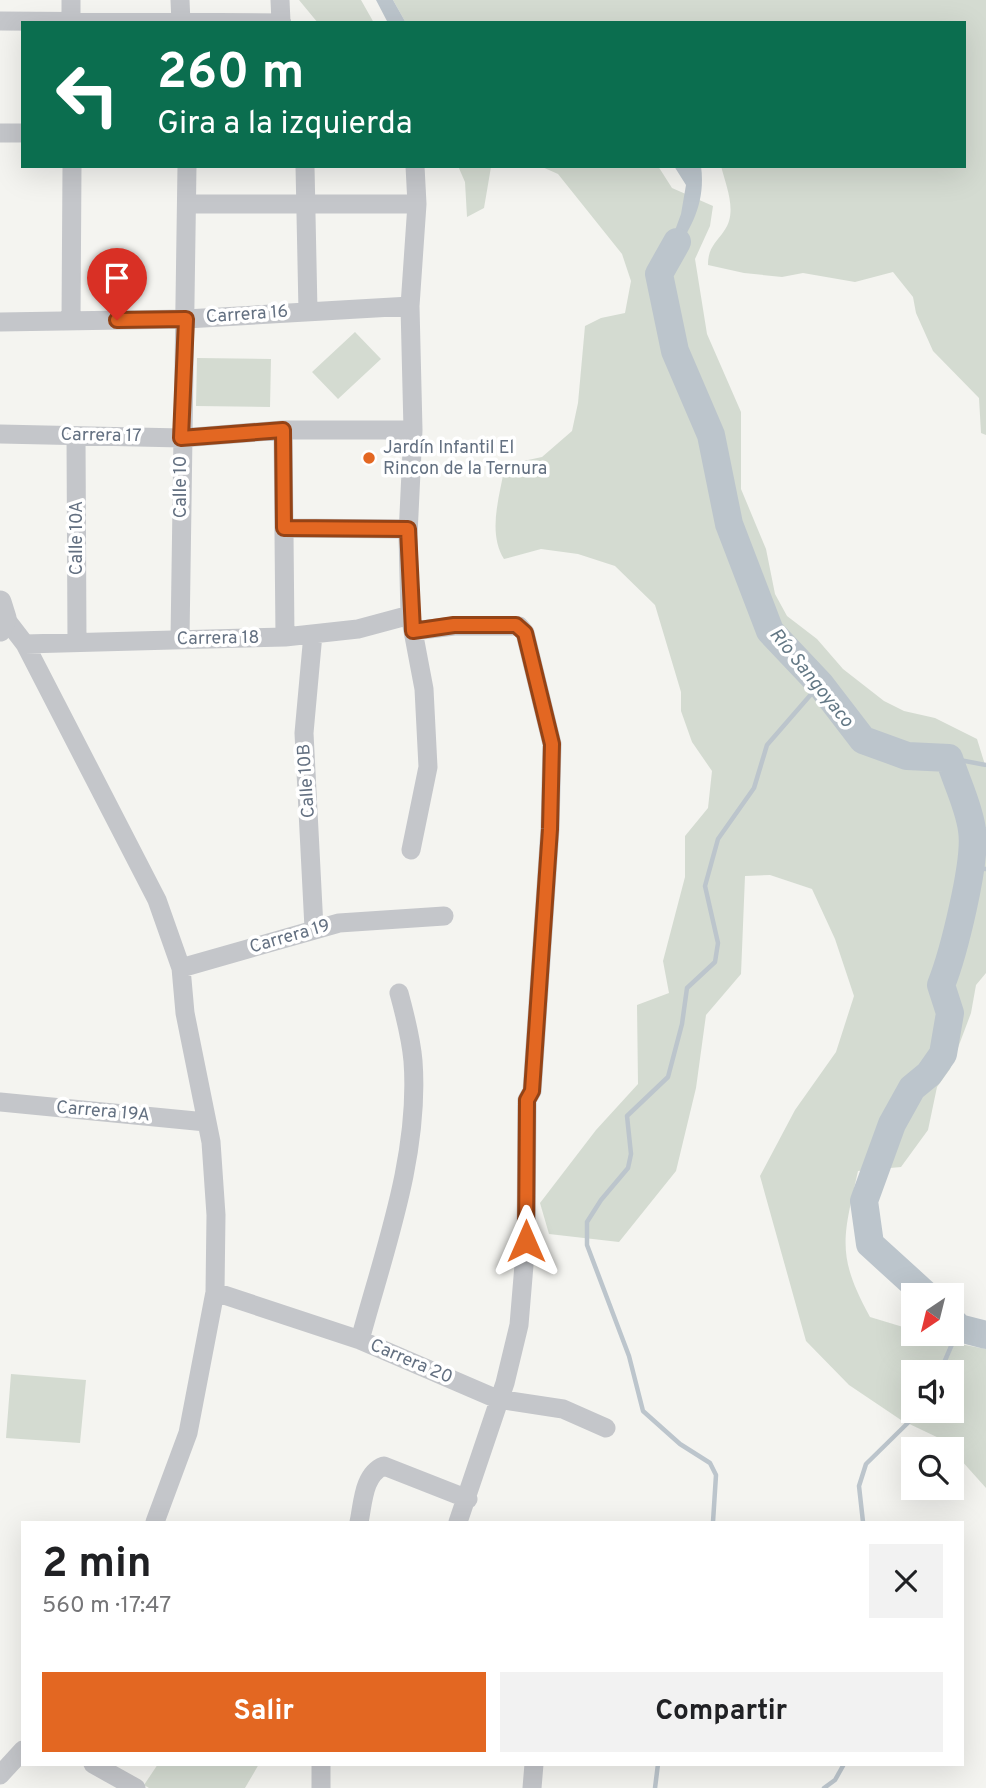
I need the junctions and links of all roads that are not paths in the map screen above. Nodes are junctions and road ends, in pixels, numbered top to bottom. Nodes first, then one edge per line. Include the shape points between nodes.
1 (71, 0) edge
2 (180, 0) edge
3 (280, 0) edge
4 (0, 21) edge
5 (21, 21) edge
6 (71, 21) edge
7 (181, 21) edge
8 (281, 21) edge
9 (21, 132) edge
10 (0, 133) edge
11 (72, 168) edge
12 (187, 168) edge
13 (305, 168) edge
14 (415, 168) edge
15 (304, 203) junction
16 (188, 204) junction
17 (416, 204) junction
18 (410, 306) junction
19 (308, 311) junction
20 (186, 319) junction
21 (71, 321) junction
22 (0, 322) edge
23 (283, 430) junction
24 (412, 430) junction
25 (0, 434) edge
26 (76, 436) junction
27 (181, 438) junction
28 (284, 528) junction
29 (408, 529) junction
30 (2, 617) edge
31 (411, 623) junction
32 (313, 634) junction
33 (285, 638) junction
34 (180, 639) junction
35 (77, 641) junction
36 (25, 644) junction
37 (411, 850) dead end
38 (444, 916) dead end
39 (314, 928) junction
40 (181, 968) junction
41 (399, 993) dead end
42 (0, 1102) edge
43 (206, 1122) junction
44 (215, 1292) junction
45 (360, 1340) junction
46 (497, 1399) junction
47 (606, 1428) dead end
48 (468, 1499) junction
49 (155, 1521) edge
50 (359, 1521) edge
51 (458, 1521) edge
52 (21, 1752) edge
53 (96, 1766) edge
54 (321, 1766) edge
55 (534, 1766) edge
56 (0, 1775) edge
57 (135, 1788) edge
58 (321, 1788) edge
59 (532, 1788) edge

1 - 6 street
2 - 7 street
3 - 8 street
4 - 5 street
9 - 10 street
11 - 21 street
12 - 16 street, Calle 10
13 - 15 street
14 - 17 street
15 - 16 street
15 - 17 street
15 - 19 street
16 - 20 street, Calle 10
17 - 18 street
18 - 19 street, Carrera 16
18 - 24 street
19 - 20 street, Carrera 16
20 - 21 street, Carrera 16
20 - 27 street, Calle 10
21 - 22 street, Carrera 16
23 - 24 street, Carrera 17
23 - 27 street, Carrera 17
23 - 28 street
24 - 29 street
25 - 26 street, Carrera 17
26 - 27 street, Carrera 17
26 - 35 street, Calle 10A
27 - 34 street, Calle 10
28 - 29 street
28 - 33 street
29 - 31 street
30 - 36 street
31 - 32 street, Carrera 18
31 - 37 street via 424,689 428,767
31 - 46 street, Carrera 18 via 519,626 525,633 552,744 532,1091 527,1100 524,1290 518,1332
32 - 33 street, Carrera 18
32 - 39 street, Calle 10B via 304,733
33 - 34 street, Carrera 18
34 - 35 street, Carrera 18
35 - 36 street, Carrera 18
36 - 40 street via 157,900
38 - 39 street, Carrera 19
39 - 40 street, Carrera 19
40 - 43 street
41 - 45 street via 413,1060 410,1133
42 - 43 street, Carrera 19A
43 - 44 street via 216,1215
44 - 45 street, Carrera 20
44 - 49 street via 188,1433
45 - 46 street, Carrera 20
46 - 47 street, Carrera 20 via 563,1409
46 - 48 street
48 - 50 street via 384,1466 367,1482
48 - 51 street
52 - 56 street
53 - 57 street
54 - 58 street
55 - 59 street

